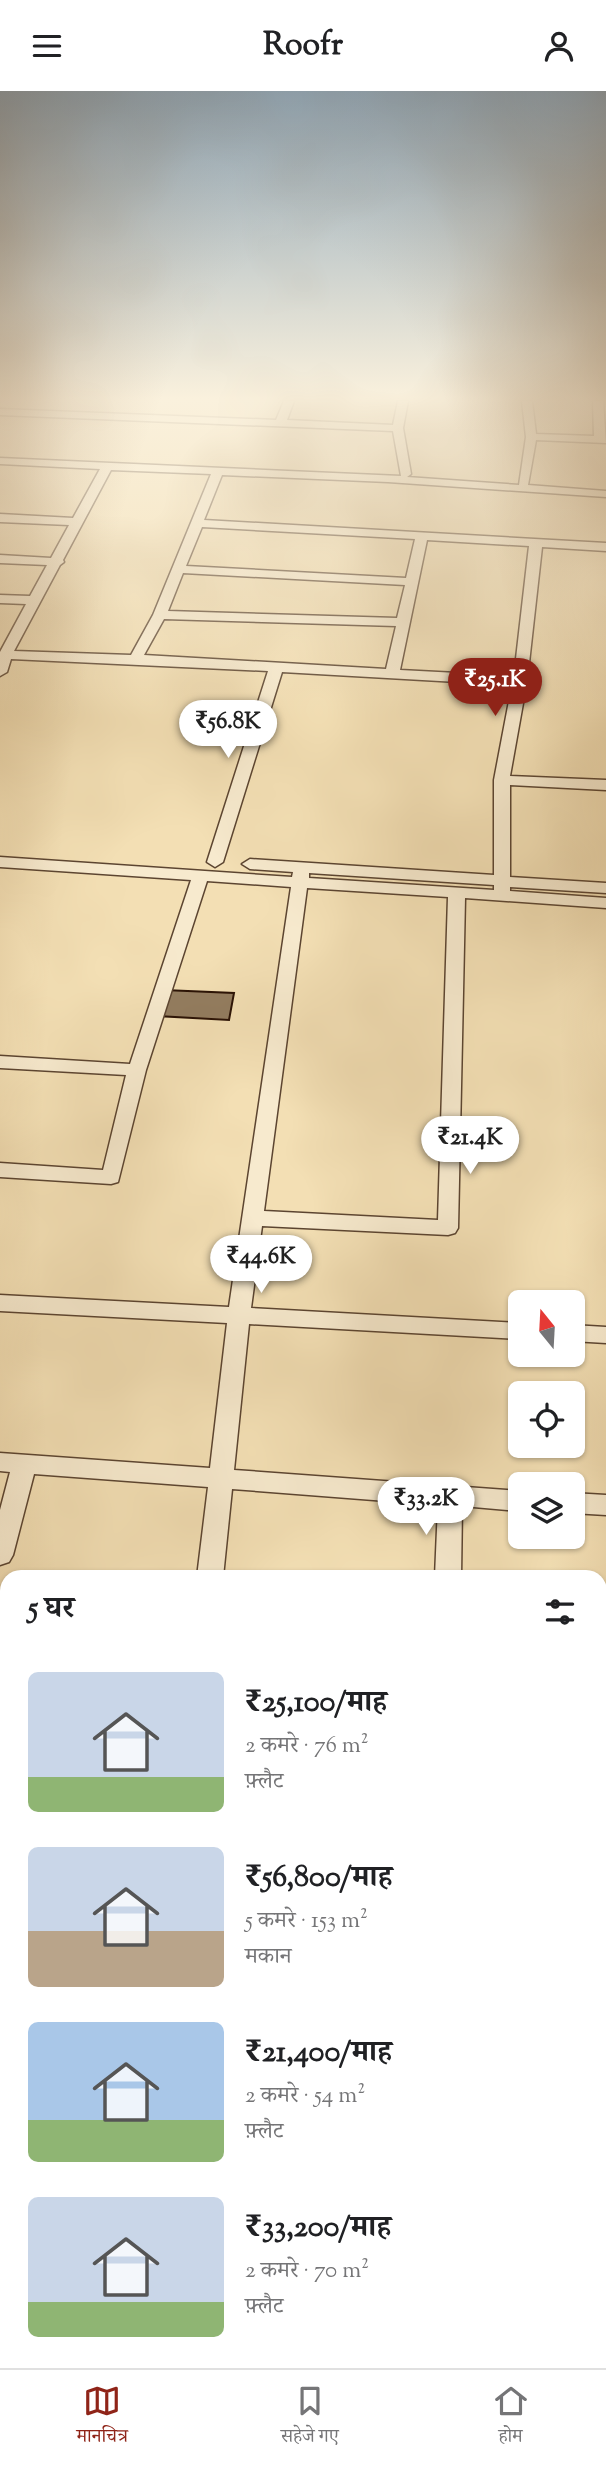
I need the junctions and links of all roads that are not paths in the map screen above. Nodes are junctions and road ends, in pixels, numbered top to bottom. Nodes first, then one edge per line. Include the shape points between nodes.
1 (84, 507) edge
2 (203, 507) edge
3 (0, 518) edge
4 (76, 522) junction
5 (197, 523) junction
6 (422, 535) junction
7 (536, 543) junction
8 (606, 547) edge
9 (0, 559) edge
10 (58, 562) junction
11 (179, 569) junction
12 (411, 582) junction
13 (0, 599) edge
14 (35, 600) junction
15 (160, 615) junction
16 (405, 622) junction
17 (5, 655) junction
18 (135, 659) junction
19 (276, 667) junction
20 (0, 672) edge
21 (392, 673) junction
22 (520, 681) junction
23 (502, 780) junction
24 (606, 785) edge
25 (0, 848) edge
26 (0, 862) edge
27 (208, 869) junction
28 (300, 875) junction
29 (502, 888) junction
30 (606, 888) edge
31 (457, 892) junction
32 (606, 903) edge
33 (0, 1062) edge
34 (137, 1070) junction
35 (0, 1170) edge
36 (253, 1218) junction
37 (0, 1303) edge
38 (239, 1316) junction
39 (508, 1330) edge
40 (585, 1334) edge
41 (606, 1335) edge
42 (0, 1462) edge
43 (25, 1463) junction
44 (221, 1478) junction
45 (450, 1498) junction
46 (508, 1500) edge
47 (585, 1504) edge
48 (606, 1505) edge
49 (0, 1555) edge
50 (211, 1570) edge
51 (448, 1570) edge

1 - 4 street
2 - 5 street
3 - 4 street
4 - 10 street
5 - 6 street
5 - 11 street
6 - 7 street
6 - 12 street
7 - 8 street
7 - 22 street
9 - 10 street
10 - 14 street
11 - 12 street
11 - 15 street
12 - 16 street
13 - 14 street
14 - 17 street
15 - 16 street
15 - 18 street
16 - 21 street
17 - 18 street
17 - 20 street
18 - 19 street
19 - 21 street
19 - 27 street
21 - 22 street
22 - 23 street
23 - 24 street
23 - 29 street
25 - 27 street
26 - 27 street
27 - 28 street
27 - 34 street
28 - 29 street
28 - 31 street
28 - 36 street
29 - 30 street
29 - 31 street
29 - 32 street
31 - 36 street via 448,1228
33 - 34 street
34 - 35 street via 111,1177
36 - 38 street
37 - 38 street
38 - 39 street
38 - 44 street
40 - 41 street
42 - 43 street
43 - 44 street
43 - 49 street
44 - 45 street
44 - 50 street
45 - 46 street
45 - 51 street
47 - 48 street

